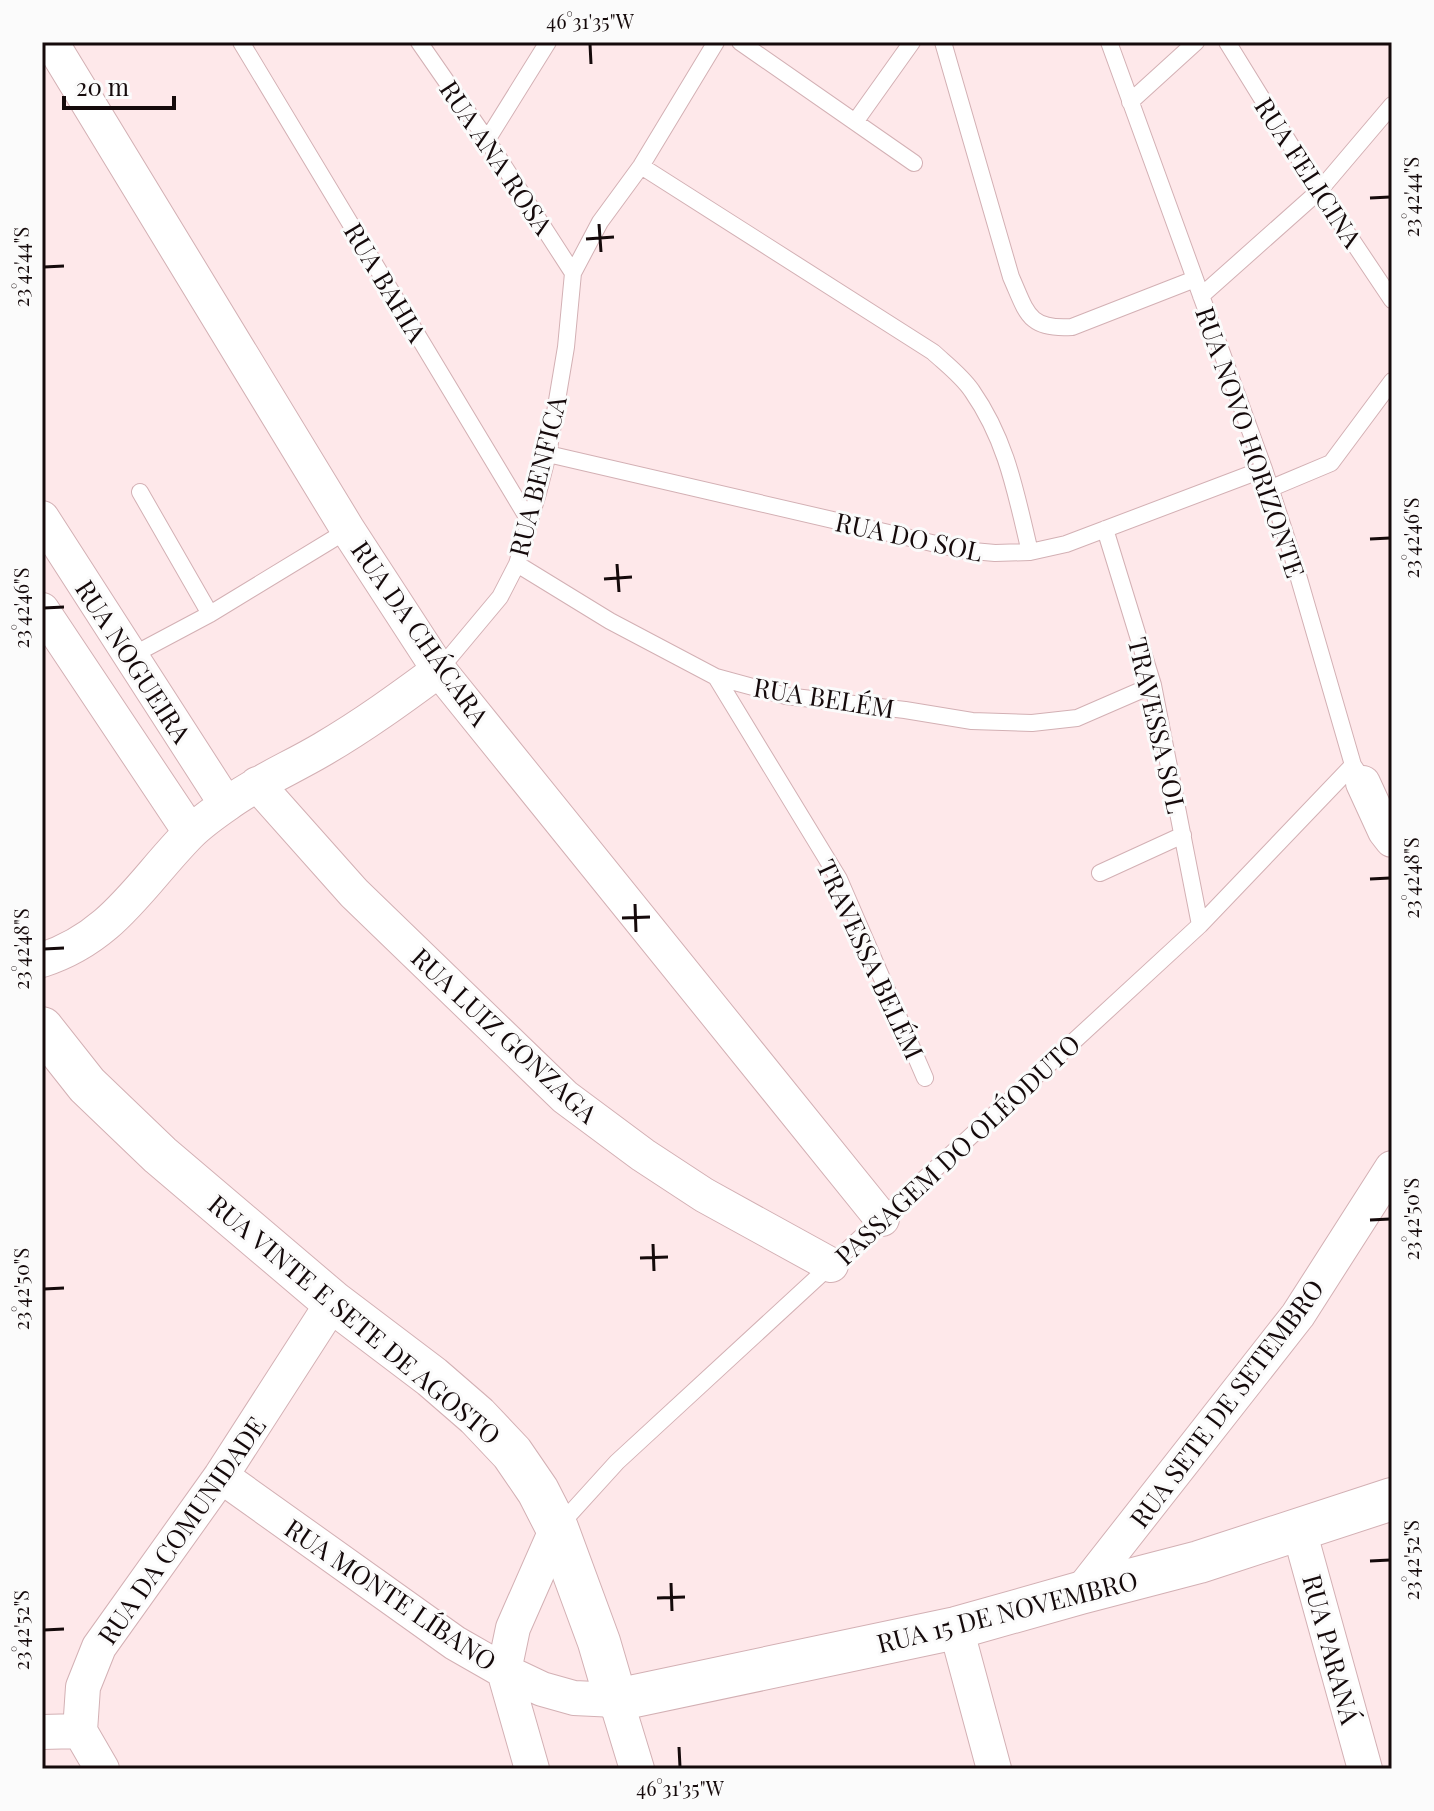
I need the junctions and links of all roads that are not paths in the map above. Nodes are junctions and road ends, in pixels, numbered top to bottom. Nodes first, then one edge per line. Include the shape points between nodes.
1 (51, 42) edge
2 (241, 42) edge
3 (419, 42) edge
4 (548, 42) edge
5 (716, 42) edge
6 (740, 42) edge
7 (912, 42) edge
8 (943, 42) edge
9 (1109, 42) edge
10 (1196, 42) edge
11 (1227, 42) edge
12 (1130, 102) junction
13 (1392, 105) edge
14 (855, 122) junction
15 (487, 140) junction
16 (914, 163) dead end
17 (641, 166) junction
18 (1319, 191) junction
19 (573, 273) junction
20 (1195, 279) junction
21 (1201, 296) junction
22 (1392, 300) edge
23 (1392, 381) edge
24 (548, 454) junction
25 (1264, 469) junction
26 (1269, 489) junction
27 (140, 492) dead end
28 (42, 518) edge
29 (530, 522) junction
30 (1105, 529) junction
31 (348, 530) junction
32 (1030, 552) junction
33 (517, 564) junction
34 (42, 610) edge
35 (210, 614) junction
36 (131, 656) junction
37 (439, 670) junction
38 (716, 677) junction
39 (1153, 685) junction
40 (1358, 774) junction
41 (257, 784) junction
42 (226, 804) junction
43 (190, 832) junction
44 (1183, 835) junction
45 (1389, 836) edge
46 (1100, 873) dead end
47 (1200, 925) junction
48 (42, 960) edge
49 (42, 1028) edge
50 (925, 1078) dead end
51 (1392, 1168) edge
52 (882, 1219) junction
53 (831, 1265) junction
54 (333, 1302) junction
55 (221, 1476) junction
56 (1392, 1499) edge
57 (557, 1528) junction
58 (1299, 1530) junction
59 (1080, 1593) junction
60 (956, 1628) junction
61 (504, 1671) junction
62 (616, 1700) junction
63 (80, 1731) junction
64 (42, 1732) edge
65 (102, 1769) edge
66 (532, 1769) edge
67 (637, 1769) edge
68 (994, 1769) edge
69 (1365, 1769) edge

1 - 31 street, RUA DA CHÁCARA
2 - 29 lane, RUA BAHIA
3 - 15 lane, RUA ANA ROSA
4 - 15 lane
5 - 17 lane, RUA BENFICA
6 - 14 lane
7 - 14 lane
8 - 20 lane via 1011,277 1037,323 1072,327
9 - 12 lane, RUA NOVO HORIZONTE
10 - 12 lane
11 - 18 lane, RUA FELICINA
12 - 20 lane, RUA NOVO HORIZONTE
13 - 18 lane
14 - 16 lane
15 - 19 lane, RUA ANA ROSA
17 - 19 lane, RUA BENFICA via 600,222
17 - 32 lane via 933,352 971,389 999,436
18 - 21 lane
18 - 22 lane, RUA FELICINA
19 - 24 lane, RUA BENFICA
20 - 21 lane, RUA NOVO HORIZONTE
21 - 25 lane, RUA NOVO HORIZONTE
23 - 26 lane via 1331,463
24 - 29 lane, RUA BENFICA
24 - 32 lane, RUA DO SOL via 962,550
25 - 26 lane, RUA NOVO HORIZONTE
25 - 30 lane, RUA DO SOL
26 - 40 lane, RUA NOVO HORIZONTE
27 - 35 lane
28 - 36 street, RUA NOGUEIRA
29 - 33 lane, RUA BENFICA
30 - 32 lane, RUA DO SOL
30 - 39 lane, TRAVESSA SOL
31 - 35 lane
31 - 37 street, RUA DA CHÁCARA
33 - 37 lane, RUA BENFICA via 500,597
33 - 38 lane, RUA BELÉM
34 - 43 street
35 - 36 lane
36 - 42 street, RUA NOGUEIRA
37 - 41 street, RUA BENFICA via 370,720
37 - 52 street, RUA DA CHÁCARA
38 - 39 lane, RUA BELÉM via 786,696 972,721 1032,723 1077,718
38 - 50 lane, TRAVESSA BELÉM via 839,879
39 - 44 lane, TRAVESSA SOL
40 - 45 street, RUA NOVO HORIZONTE
40 - 47 lane, PASSAGEM DO OLÉODUTO
41 - 42 street, RUA BENFICA
41 - 53 street, RUA LUIZ GONZAGA via 354,893 565,1097 704,1195
42 - 43 street, RUA BENFICA
43 - 48 street, RUA BENFICA via 120,912 88,938
44 - 46 lane
44 - 47 lane, TRAVESSA SOL
47 - 52 lane, PASSAGEM DO OLÉODUTO
49 - 54 street, RUA VINTE E SETE DE AGOSTO via 87,1085 160,1155
51 - 59 street, RUA SETE DE SETEMBRO via 1298,1315
52 - 53 lane, PASSAGEM DO OLÉODUTO
53 - 57 lane, PASSAGEM DO OLÉODUTO via 617,1462
54 - 55 street, RUA DA COMUNIDADE
54 - 57 street, RUA VINTE E SETE DE AGOSTO via 477,1416 512,1453
55 - 61 street, RUA MONTE LÍBANO via 455,1643
55 - 63 street, RUA DA COMUNIDADE via 99,1647 83,1687
56 - 58 street, RUA 15 DE NOVEMBRO
57 - 61 street via 513,1628
57 - 62 street, RUA VINTE E SETE DE AGOSTO
58 - 59 street, RUA 15 DE NOVEMBRO
58 - 69 street, RUA PARANÁ
59 - 60 street, RUA 15 DE NOVEMBRO
60 - 62 street, RUA 15 DE NOVEMBRO
60 - 68 street
61 - 62 street, RUA MONTE LÍBANO via 574,1698
61 - 66 street
62 - 67 street
63 - 64 street
63 - 65 street

